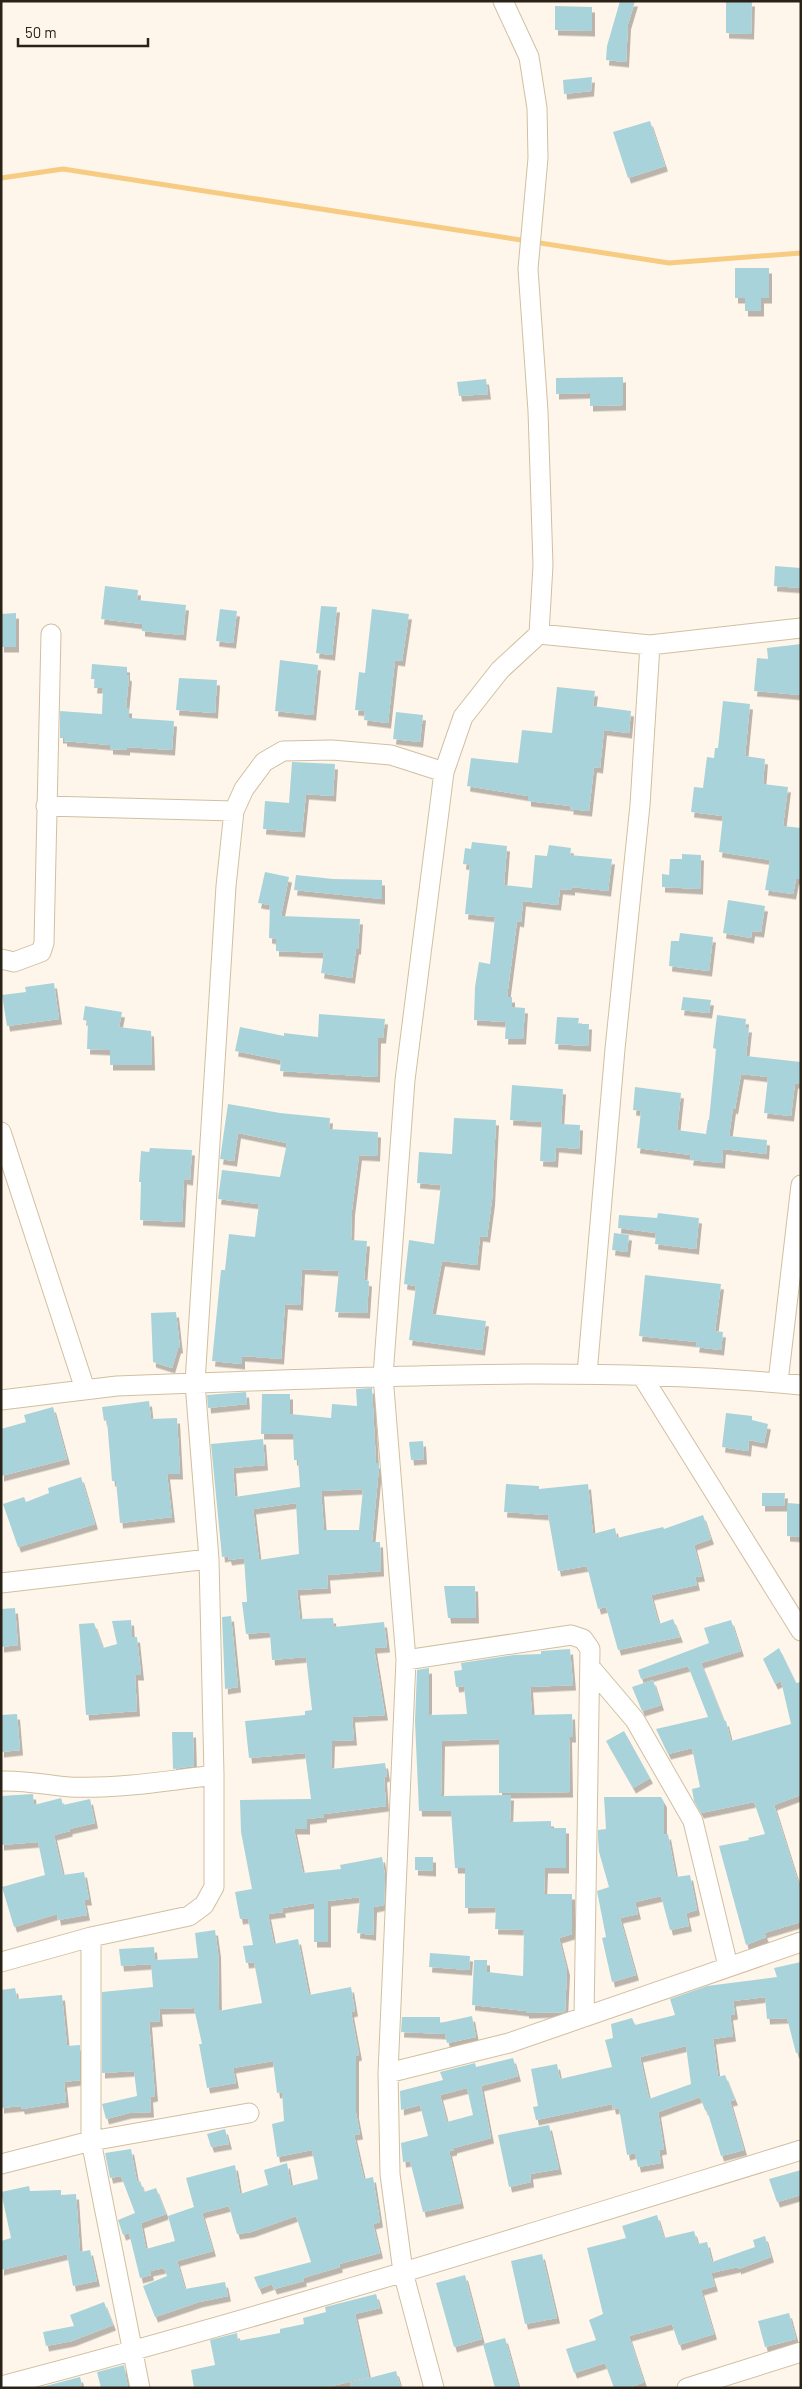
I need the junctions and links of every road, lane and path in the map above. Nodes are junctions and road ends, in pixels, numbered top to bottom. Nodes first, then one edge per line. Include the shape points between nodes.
1 (503, 1) edge
2 (801, 628) edge
3 (51, 634) dead end
4 (539, 634) junction
5 (650, 645) junction
6 (444, 772) junction
7 (46, 806) junction
8 (234, 811) junction
9 (1, 959) edge
10 (3, 1141) edge
11 (801, 1185) edge
12 (587, 1374) junction
13 (382, 1376) junction
14 (642, 1376) junction
15 (778, 1382) junction
16 (195, 1383) junction
17 (801, 1384) edge
18 (85, 1389) junction
19 (1, 1400) edge
20 (209, 1559) junction
21 (1, 1583) edge
22 (801, 1631) edge
23 (406, 1660) junction
24 (590, 1667) junction
25 (214, 1775) junction
26 (1, 1781) edge
27 (91, 1937) junction
28 (801, 1942) edge
29 (1, 1962) edge
30 (728, 1966) junction
31 (584, 2017) junction
32 (388, 2073) junction
33 (249, 2113) dead end
34 (91, 2141) junction
35 (801, 2150) edge
36 (1, 2164) edge
37 (403, 2272) junction
38 (133, 2352) junction
39 (801, 2352) edge
40 (1, 2386) edge
41 (140, 2388) edge
42 (434, 2388) edge
43 (687, 2388) edge

1 - 4 street via 529,57 537,108 538,158 528,269 538,411 543,565
2 - 5 street
3 - 7 street
4 - 5 street
4 - 6 street via 500,670 464,717
5 - 12 street via 640,805
6 - 8 street via 391,755 332,750 283,751 264,762 244,789
6 - 13 street via 405,1080
7 - 8 street
7 - 9 street via 44,943 41,952 14,962
8 - 16 street via 226,886
10 - 18 street
11 - 15 street
12 - 13 street
12 - 14 street
13 - 16 street
13 - 23 street
14 - 15 street
14 - 22 street
15 - 17 street
16 - 18 street
16 - 20 street
18 - 19 street
20 - 21 street
20 - 25 street
23 - 24 street via 571,1635 583,1639 590,1649
23 - 32 street
24 - 30 street via 635,1720 692,1821
24 - 31 street
25 - 26 street via 146,1784 70,1787 21,1780
25 - 27 street via 214,1887 204,1904 189,1916
27 - 29 street
27 - 34 street
28 - 30 street
30 - 31 street
31 - 32 street via 509,2043
32 - 37 street via 390,2174
33 - 34 street
34 - 36 street
34 - 38 street
35 - 37 street
37 - 38 street
37 - 42 street
38 - 40 street
38 - 41 street
39 - 43 street

